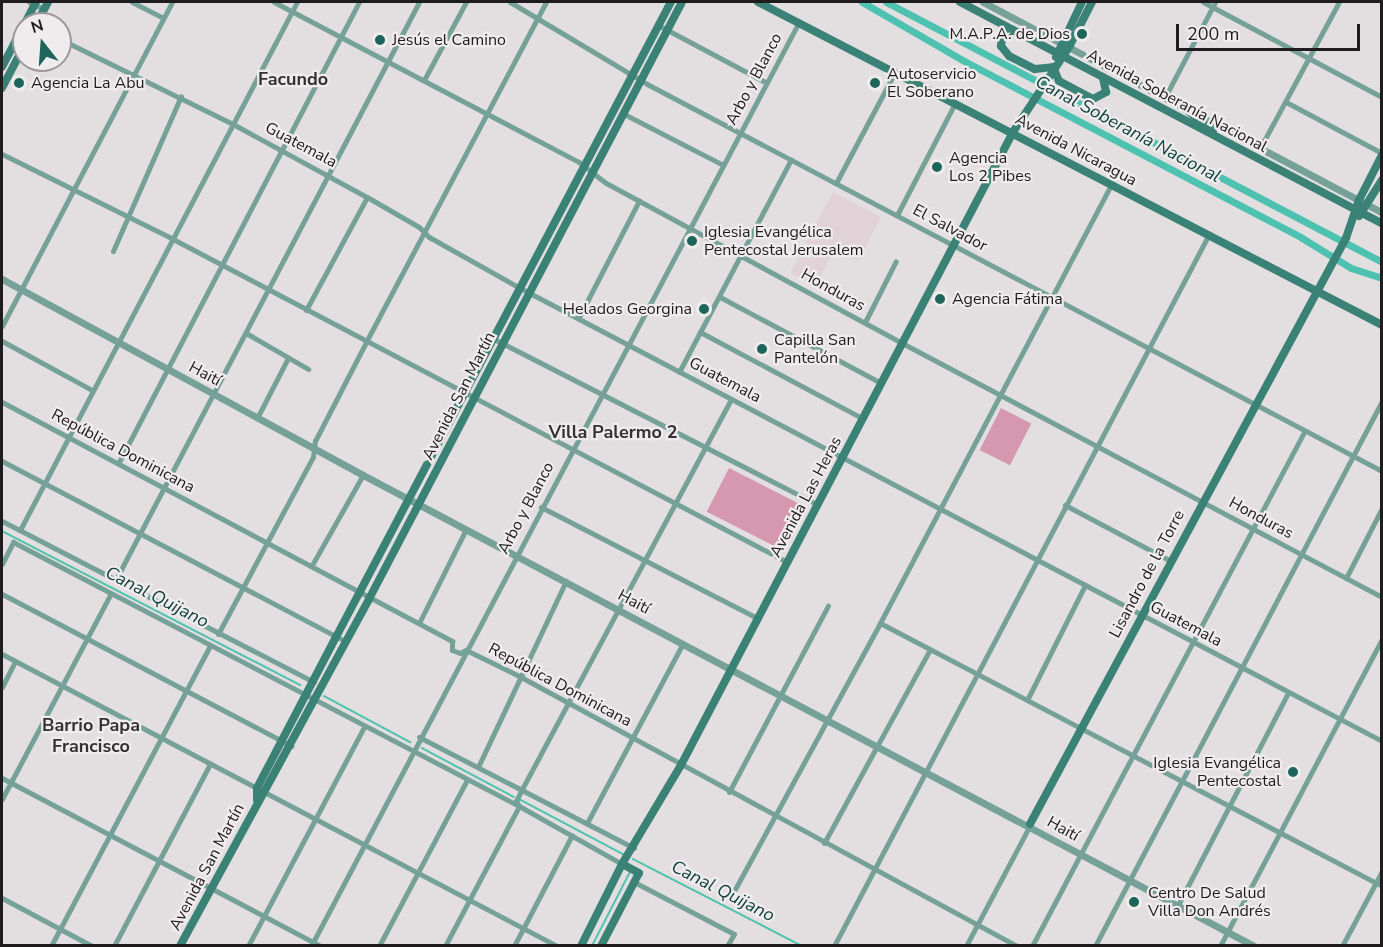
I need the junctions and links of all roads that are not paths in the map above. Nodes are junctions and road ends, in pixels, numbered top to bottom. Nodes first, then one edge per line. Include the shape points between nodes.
1 (33, 2) edge
2 (132, 2) edge
3 (172, 2) edge
4 (274, 2) edge
5 (297, 2) edge
6 (358, 2) edge
7 (419, 2) edge
8 (466, 2) edge
9 (510, 2) edge
10 (546, 2) edge
11 (671, 2) edge
12 (682, 2) edge
13 (758, 2) edge
14 (960, 2) edge
15 (983, 2) edge
16 (1082, 2) edge
17 (1092, 2) edge
18 (1203, 2) edge
19 (1339, 2) edge
20 (1214, 4) edge
21 (46, 5) edge
22 (292, 11) junction
23 (538, 17) junction
24 (163, 18) junction
25 (800, 21) junction
26 (658, 25) junction
27 (667, 30) junction
28 (1013, 30) junction
29 (340, 36) junction
30 (1060, 42) junction
31 (72, 45) edge
32 (1069, 47) junction
33 (12, 50) edge
34 (1055, 52) junction
35 (1309, 59) junction
36 (387, 61) junction
37 (1057, 61) junction
38 (2, 67) edge
39 (12, 69) edge
40 (896, 70) junction
41 (635, 73) junction
42 (132, 75) junction
43 (1102, 77) junction
44 (424, 80) junction
45 (641, 81) junction
46 (767, 83) junction
47 (2, 88) edge
48 (181, 96) junction
49 (1165, 97) junction
50 (1382, 97) edge
51 (956, 102) junction
52 (1286, 102) junction
53 (1182, 106) junction
54 (615, 109) junction
55 (486, 114) junction
56 (624, 114) junction
57 (231, 123) junction
58 (1013, 132) junction
59 (740, 133) junction
60 (1226, 142) junction
61 (1260, 148) junction
62 (280, 149) junction
63 (2, 154) edge
64 (1382, 154) edge
65 (791, 160) junction
66 (584, 165) junction
67 (723, 165) junction
68 (592, 174) junction
69 (327, 175) junction
70 (1382, 180) edge
71 (836, 183) junction
72 (1112, 183) junction
73 (72, 191) junction
74 (367, 197) junction
75 (1359, 200) junction
76 (639, 201) junction
77 (1369, 205) junction
78 (1382, 212) edge
79 (1358, 214) junction
80 (897, 215) junction
81 (128, 218) junction
82 (1382, 224) edge
83 (689, 229) junction
84 (424, 233) junction
85 (1209, 234) junction
86 (171, 238) junction
87 (954, 245) junction
88 (113, 251) dead end
89 (740, 256) junction
90 (896, 261) dead end
91 (220, 264) junction
92 (2, 279) edge
93 (520, 288) junction
94 (20, 289) junction
95 (265, 289) junction
96 (1316, 290) junction
97 (530, 292) junction
98 (720, 297) junction
99 (1051, 297) junction
100 (306, 310) junction
101 (579, 317) junction
102 (865, 322) junction
103 (1382, 325) edge
104 (2, 326) edge
105 (700, 332) junction
106 (246, 333) junction
107 (494, 339) junction
108 (2, 341) edge
109 (116, 342) junction
110 (366, 342) junction
111 (502, 343) junction
112 (902, 343) junction
113 (628, 344) junction
114 (1148, 348) junction
115 (288, 358) junction
116 (168, 369) junction
117 (308, 369) dead end
118 (679, 372) junction
119 (881, 383) junction
120 (90, 389) junction
121 (603, 393) junction
122 (213, 394) junction
123 (464, 394) junction
124 (999, 394) junction
125 (473, 399) junction
126 (731, 399) junction
127 (1382, 401) edge
128 (2, 402) edge
129 (1253, 405) junction
130 (257, 418) junction
131 (862, 418) junction
132 (1304, 432) junction
133 (68, 437) junction
134 (705, 446) junction
135 (1096, 446) junction
136 (315, 448) junction
137 (572, 450) junction
138 (1353, 455) junction
139 (843, 456) junction
140 (2, 461) edge
141 (119, 462) junction
142 (1382, 471) edge
143 (363, 475) junction
144 (43, 483) junction
145 (165, 488) junction
146 (410, 499) junction
147 (1201, 501) junction
148 (419, 504) junction
149 (675, 504) junction
150 (817, 504) junction
151 (1065, 505) junction
152 (541, 507) junction
153 (939, 508) junction
154 (1382, 508) edge
155 (2, 521) edge
156 (1252, 528) junction
157 (466, 529) junction
158 (20, 530) junction
159 (140, 536) junction
160 (267, 543) junction
161 (1301, 554) junction
162 (516, 556) junction
163 (645, 560) junction
164 (1036, 560) junction
165 (1169, 560) junction
166 (787, 562) junction
167 (2, 564) edge
168 (312, 565) junction
169 (1346, 578) junction
170 (116, 579) junction
171 (566, 582) junction
172 (1085, 585) junction
173 (242, 588) junction
174 (360, 592) junction
175 (2, 594) edge
176 (110, 595) junction
177 (1382, 597) edge
178 (369, 598) junction
179 (828, 606) dead end
180 (620, 610) junction
181 (1140, 615) junction
182 (757, 618) junction
183 (419, 623) junction
184 (880, 623) junction
185 (218, 634) junction
186 (336, 637) junction
187 (87, 639) junction
188 (1382, 639) edge
189 (345, 641) junction
190 (1192, 642) junction
191 (683, 643) junction
192 (209, 647) junction
193 (930, 649) junction
194 (466, 650) junction
195 (2, 654) edge
196 (15, 661) junction
197 (1238, 666) junction
198 (731, 668) junction
199 (978, 674) junction
200 (519, 676) junction
201 (313, 681) junction
202 (2, 687) edge
203 (63, 687) junction
204 (321, 687) junction
205 (186, 691) junction
206 (1288, 693) junction
207 (783, 695) junction
208 (305, 696) junction
209 (1027, 700) junction
210 (314, 701) junction
211 (570, 705) junction
212 (828, 719) junction
213 (1339, 719) junction
214 (364, 727) junction
215 (1081, 730) junction
216 (419, 737) junction
217 (161, 738) junction
218 (634, 740) junction
219 (282, 741) junction
220 (1382, 741) edge
221 (878, 744) junction
222 (291, 746) junction
223 (412, 751) junction
224 (1132, 756) junction
225 (210, 764) junction
226 (681, 765) junction
227 (478, 767) junction
228 (926, 770) junction
229 (2, 778) edge
230 (467, 780) junction
231 (1181, 781) junction
232 (10, 782) junction
233 (261, 791) junction
234 (521, 791) junction
235 (729, 792) junction
236 (2, 799) edge
237 (518, 803) junction
238 (1229, 806) junction
239 (774, 817) junction
240 (315, 819) junction
241 (587, 823) junction
242 (1030, 824) junction
243 (1279, 832) junction
244 (110, 835) junction
245 (572, 835) junction
246 (824, 843) junction
247 (363, 844) junction
248 (634, 848) junction
249 (1081, 854) junction
250 (159, 861) junction
251 (622, 864) junction
252 (874, 869) junction
253 (1382, 871) edge
254 (417, 872) junction
255 (1129, 879) junction
256 (636, 883) junction
257 (1375, 883) junction
258 (1382, 886) edge
259 (211, 888) junction
260 (734, 891) dead end
261 (2, 898) edge
262 (470, 900) junction
263 (1178, 905) junction
264 (264, 915) junction
265 (978, 925) junction
266 (60, 928) junction
267 (523, 928) junction
268 (1227, 931) junction
269 (312, 943) edge
270 (51, 945) edge
271 (92, 945) edge
272 (114, 945) edge
273 (180, 945) edge
274 (248, 945) edge
275 (321, 945) edge
276 (379, 945) edge
277 (445, 945) edge
278 (514, 945) edge
279 (557, 945) edge
280 (581, 945) edge
281 (601, 945) edge
282 (727, 945) edge
283 (834, 945) edge
284 (966, 945) edge
285 (1017, 945) edge
286 (1032, 945) edge
287 (1095, 945) edge
288 (1220, 945) edge
289 (1254, 945) edge
290 (1342, 945) edge

1 - 21 street
2 - 24 street
3 - 24 street
4 - 22 street, Honduras
5 - 22 street
6 - 29 street
7 - 36 street
8 - 44 street
9 - 23 street, El Salvador
10 - 23 street
11 - 26 main road, Avenida San Martín
12 - 27 main road, Avenida San Martín
13 - 25 main road, Avenida Nicaragua
14 - 28 main road
15 - 30 street, Avenida Soberanía Nacional
16 - 30 main road
17 - 32 main road, Avenida Las Heras
18 - 20 street
19 - 35 street
20 - 35 street
20 - 49 street
22 - 29 street, Honduras
22 - 57 street
23 - 41 street, El Salvador
23 - 55 street
24 - 42 street
25 - 40 main road, Avenida Nicaragua
25 - 46 street, Arbo y Blanco
26 - 27 street
26 - 41 main road, Avenida San Martín
27 - 45 main road, Avenida San Martín
27 - 46 street
28 - 34 main road
28 - 37 main road via 1002,39 1004,52 1035,69
29 - 36 street, Honduras
29 - 62 street
30 - 32 street, Avenida Soberanía Nacional
30 - 34 main road
31 - 42 street, Guatemala
32 - 37 main road, Avenida Las Heras
32 - 49 street, Avenida Soberanía Nacional
33 - 38 main road
34 - 37 main road
35 - 50 street
35 - 52 street
36 - 44 street, Honduras
36 - 69 street
37 - 43 main road, Avenida Soberanía Nacional
37 - 43 main road via 1059,81 1093,99 1106,92
37 - 58 main road, Avenida Las Heras
39 - 47 main road
40 - 51 main road, Avenida Nicaragua
40 - 71 street
41 - 45 street, El Salvador
41 - 54 main road, Avenida San Martín
42 - 48 street, Guatemala
42 - 73 street
43 - 60 main road, Avenida Soberanía Nacional
44 - 55 street, Honduras
45 - 56 main road, Avenida San Martín
45 - 59 street, El Salvador
46 - 59 street, Arbo y Blanco
48 - 57 street, Guatemala
48 - 81 street
49 - 53 street, Avenida Soberanía Nacional
51 - 58 main road, Avenida Nicaragua
51 - 80 street
52 - 61 street
52 - 64 street
53 - 60 main road
53 - 61 street, Avenida Soberanía Nacional
54 - 56 street
54 - 66 main road, Avenida San Martín
55 - 66 street, Honduras
55 - 84 street
56 - 67 street
56 - 68 main road, Avenida San Martín
57 - 62 street, Guatemala
57 - 86 street
58 - 72 main road, Avenida Nicaragua
58 - 87 main road, Avenida Las Heras
59 - 65 street, El Salvador
59 - 67 street, Arbo y Blanco
60 - 79 main road, Avenida Soberanía Nacional
61 - 75 street, Avenida Soberanía Nacional
62 - 69 street, Guatemala
62 - 91 street
63 - 73 street
64 - 75 main road, Lisandro de la Torre
65 - 71 street, El Salvador
65 - 89 street
66 - 68 street, Honduras
66 - 93 main road, Avenida San Martín
67 - 83 street, Arbo y Blanco
68 - 76 street, Honduras
68 - 97 main road, Avenida San Martín
69 - 74 street, Guatemala
69 - 95 street
70 - 77 main road, Lisandro de la Torre
71 - 80 street, El Salvador
72 - 85 main road, Avenida Nicaragua
72 - 99 street
73 - 81 street
73 - 94 street
74 - 84 street, Guatemala
74 - 100 street
75 - 77 street, Avenida Soberanía Nacional
75 - 79 main road, Lisandro de la Torre
76 - 83 street, Honduras
76 - 101 street
77 - 78 street, Avenida Soberanía Nacional
77 - 79 main road, Lisandro de la Torre
79 - 82 main road, Avenida Soberanía Nacional
79 - 96 main road, Lisandro de la Torre
80 - 87 street, El Salvador
81 - 86 street
81 - 88 street
83 - 89 street, Honduras
83 - 113 street, Arbo y Blanco
84 - 93 street, Guatemala
84 - 110 street
85 - 96 main road, Avenida Nicaragua
85 - 114 street
86 - 91 street
86 - 109 street
87 - 99 street, El Salvador
87 - 112 main road, Avenida Las Heras
89 - 98 street
89 - 102 street, Honduras
90 - 102 street
91 - 95 street
91 - 116 street
92 - 94 street, Haití
93 - 97 street, Guatemala
93 - 107 main road, Avenida San Martín
94 - 104 street
94 - 109 street, Haití
95 - 100 street
95 - 106 street
96 - 103 main road, Avenida Nicaragua
96 - 129 main road, Lisandro de la Torre
97 - 101 street, Guatemala
97 - 111 main road, Avenida San Martín
98 - 105 street
98 - 119 street
99 - 114 street, El Salvador
99 - 124 street
100 - 110 street
101 - 113 street, Guatemala
102 - 112 street, Honduras
105 - 118 street
105 - 131 street
106 - 115 street
106 - 122 street
107 - 111 street
107 - 123 main road, Avenida San Martín
108 - 120 street
109 - 116 street, Haití
109 - 120 street
110 - 123 street
110 - 136 street
111 - 121 street
111 - 125 main road, Avenida San Martín
112 - 119 main road, Avenida Las Heras
112 - 124 street, Honduras
113 - 118 street, Guatemala
113 - 121 street, Arbo y Blanco
114 - 129 street, El Salvador
114 - 135 street
115 - 117 street
115 - 130 street
116 - 122 street, Haití
116 - 141 street
118 - 126 street, Guatemala
119 - 131 main road, Avenida Las Heras
120 - 133 street
121 - 134 street
121 - 137 street, Arbo y Blanco
122 - 130 street, Haití
122 - 145 street
123 - 125 street
123 - 146 main road, Avenida San Martín
124 - 135 street, Honduras
124 - 153 street
125 - 137 street
125 - 148 main road, Avenida San Martín
126 - 134 street
126 - 139 street, Guatemala
127 - 138 street
128 - 133 street, República Dominicana
129 - 132 street, El Salvador
129 - 147 main road, Lisandro de la Torre
130 - 136 street, Haití
131 - 139 main road, Avenida Las Heras
132 - 138 street, El Salvador
132 - 156 street
133 - 141 street, República Dominicana
133 - 144 street
134 - 149 street
134 - 150 street
135 - 147 street, Honduras
135 - 151 street
136 - 143 street, Haití
136 - 160 street
137 - 149 street
137 - 152 street, Arbo y Blanco
138 - 142 street, El Salvador
138 - 161 street
139 - 150 main road, Avenida Las Heras
139 - 153 street, Guatemala
140 - 144 street
141 - 145 street, República Dominicana
143 - 146 street, Haití
143 - 168 street
144 - 158 street
144 - 159 street
145 - 159 street
145 - 160 street, República Dominicana
146 - 148 street, Haití
146 - 174 main road, Avenida San Martín
147 - 156 street, Honduras
147 - 165 main road, Lisandro de la Torre
148 - 157 street, Haití
148 - 178 main road, Avenida San Martín
149 - 163 street
149 - 166 street
150 - 166 main road, Avenida Las Heras
151 - 164 street
151 - 165 street
152 - 162 street, Arbo y Blanco
152 - 163 street
153 - 164 street, Guatemala
153 - 184 street
154 - 169 street
155 - 158 street
156 - 161 street, Honduras
156 - 190 street
157 - 162 street, Haití
157 - 183 street
158 - 170 street
159 - 170 street
159 - 173 street
160 - 168 street, República Dominicana
160 - 173 street
161 - 169 street, Honduras
161 - 197 street
162 - 171 street, Haití
162 - 194 street, Arbo y Blanco
163 - 180 street
163 - 182 street
164 - 172 street, Guatemala
164 - 199 street
165 - 181 main road, Lisandro de la Torre
166 - 182 main road, Avenida Las Heras
167 - 176 street via 13,542
168 - 174 street, República Dominicana
169 - 177 street, Honduras
170 - 185 street
171 - 180 street, Haití
171 - 200 street
172 - 181 street, Guatemala
172 - 209 street
173 - 185 street
173 - 186 street
174 - 178 street, República Dominicana
174 - 186 main road, Avenida San Martín
175 - 187 street
176 - 187 street
176 - 192 street
178 - 183 street, República Dominicana
178 - 189 main road, Avenida San Martín
179 - 207 street
180 - 191 street, Haití
180 - 211 street
181 - 190 street, Guatemala
181 - 215 main road, Lisandro de la Torre
182 - 198 main road, Avenida Las Heras
183 - 194 street, República Dominicana via 452,641 452,650
184 - 193 street
184 - 212 street
185 - 201 street
186 - 189 street
186 - 201 main road, Avenida San Martín
187 - 203 street
187 - 205 street
188 - 213 street
189 - 204 main road, Avenida San Martín
190 - 197 street, Guatemala
190 - 224 street
191 - 198 street, Haití
191 - 218 street
192 - 205 street
192 - 208 street
193 - 199 street
193 - 221 street
194 - 200 street, República Dominicana
194 - 216 street, Arbo y Blanco
195 - 196 street
196 - 202 street
196 - 203 street
197 - 206 street, Guatemala
197 - 231 street
198 - 207 street, Haití
198 - 226 main road, Avenida Las Heras
199 - 209 street
199 - 228 street
200 - 211 street, República Dominicana
200 - 227 street
201 - 204 street
201 - 208 main road, Avenida San Martín
203 - 217 street
203 - 232 street
204 - 210 main road, Avenida San Martín
205 - 217 street
205 - 219 street
206 - 213 street, Guatemala
206 - 238 street
207 - 212 street, Haití
207 - 235 street
208 - 210 street
208 - 219 main road, Avenida San Martín
209 - 215 street
210 - 214 street
210 - 222 main road, Avenida San Martín
211 - 218 street, República Dominicana
211 - 234 street
212 - 221 street, Haití
212 - 239 street
213 - 220 street, Guatemala
213 - 243 street
214 - 223 street
214 - 240 street
215 - 224 street
215 - 242 main road, Lisandro de la Torre
216 - 223 street, Arbo y Blanco
216 - 227 street
217 - 225 street
217 - 244 street
218 - 226 street, República Dominicana
218 - 241 street
219 - 222 street
219 - 233 main road, Avenida San Martín
221 - 228 street, Haití
221 - 246 street
222 - 233 main road, Avenida San Martín
223 - 230 street
223 - 247 street, Arbo y Blanco
224 - 231 street
224 - 249 street
225 - 233 street
225 - 250 street
226 - 235 street, República Dominicana
226 - 248 main road, Avenida Las Heras
227 - 234 street
228 - 242 street, Haití
228 - 252 street
229 - 232 street
230 - 237 street
230 - 254 street
231 - 238 street
231 - 255 street
232 - 236 street
232 - 244 street
233 - 240 street
233 - 259 main road, Avenida San Martín
234 - 237 street
234 - 241 street
235 - 239 street, República Dominicana
237 - 245 street
237 - 262 street
238 - 243 street
238 - 263 street
239 - 246 street, República Dominicana
239 - 260 street
240 - 247 street
240 - 264 street
241 - 248 street
242 - 249 street, Haití
242 - 265 street, Lisandro de la Torre
243 - 257 street
243 - 268 street
244 - 250 street
244 - 266 street
245 - 251 street
245 - 267 street
246 - 252 street, República Dominicana
247 - 254 street
247 - 269 street, Arbo y Blanco
248 - 251 main road, Avenida Las Heras
249 - 255 street, Haití
249 - 286 street
250 - 259 street
250 - 272 street
251 - 256 main road via 639,873
251 - 280 main road, Avenida Las Heras
252 - 265 street, República Dominicana
252 - 283 street
253 - 257 street
254 - 262 street
254 - 276 street
255 - 263 street, Haití
255 - 287 street
256 - 281 main road
256 - 282 street via 734,934
257 - 258 street
257 - 290 street
259 - 264 street
259 - 273 main road, Avenida San Martín
261 - 266 street
262 - 267 street
262 - 277 street
263 - 268 street, Haití
264 - 269 street
264 - 274 street
265 - 284 street, Lisandro de la Torre
265 - 285 street, República Dominicana
266 - 270 street
266 - 271 street
267 - 278 street
267 - 279 street
268 - 288 street
268 - 289 street, Haití
269 - 275 street

